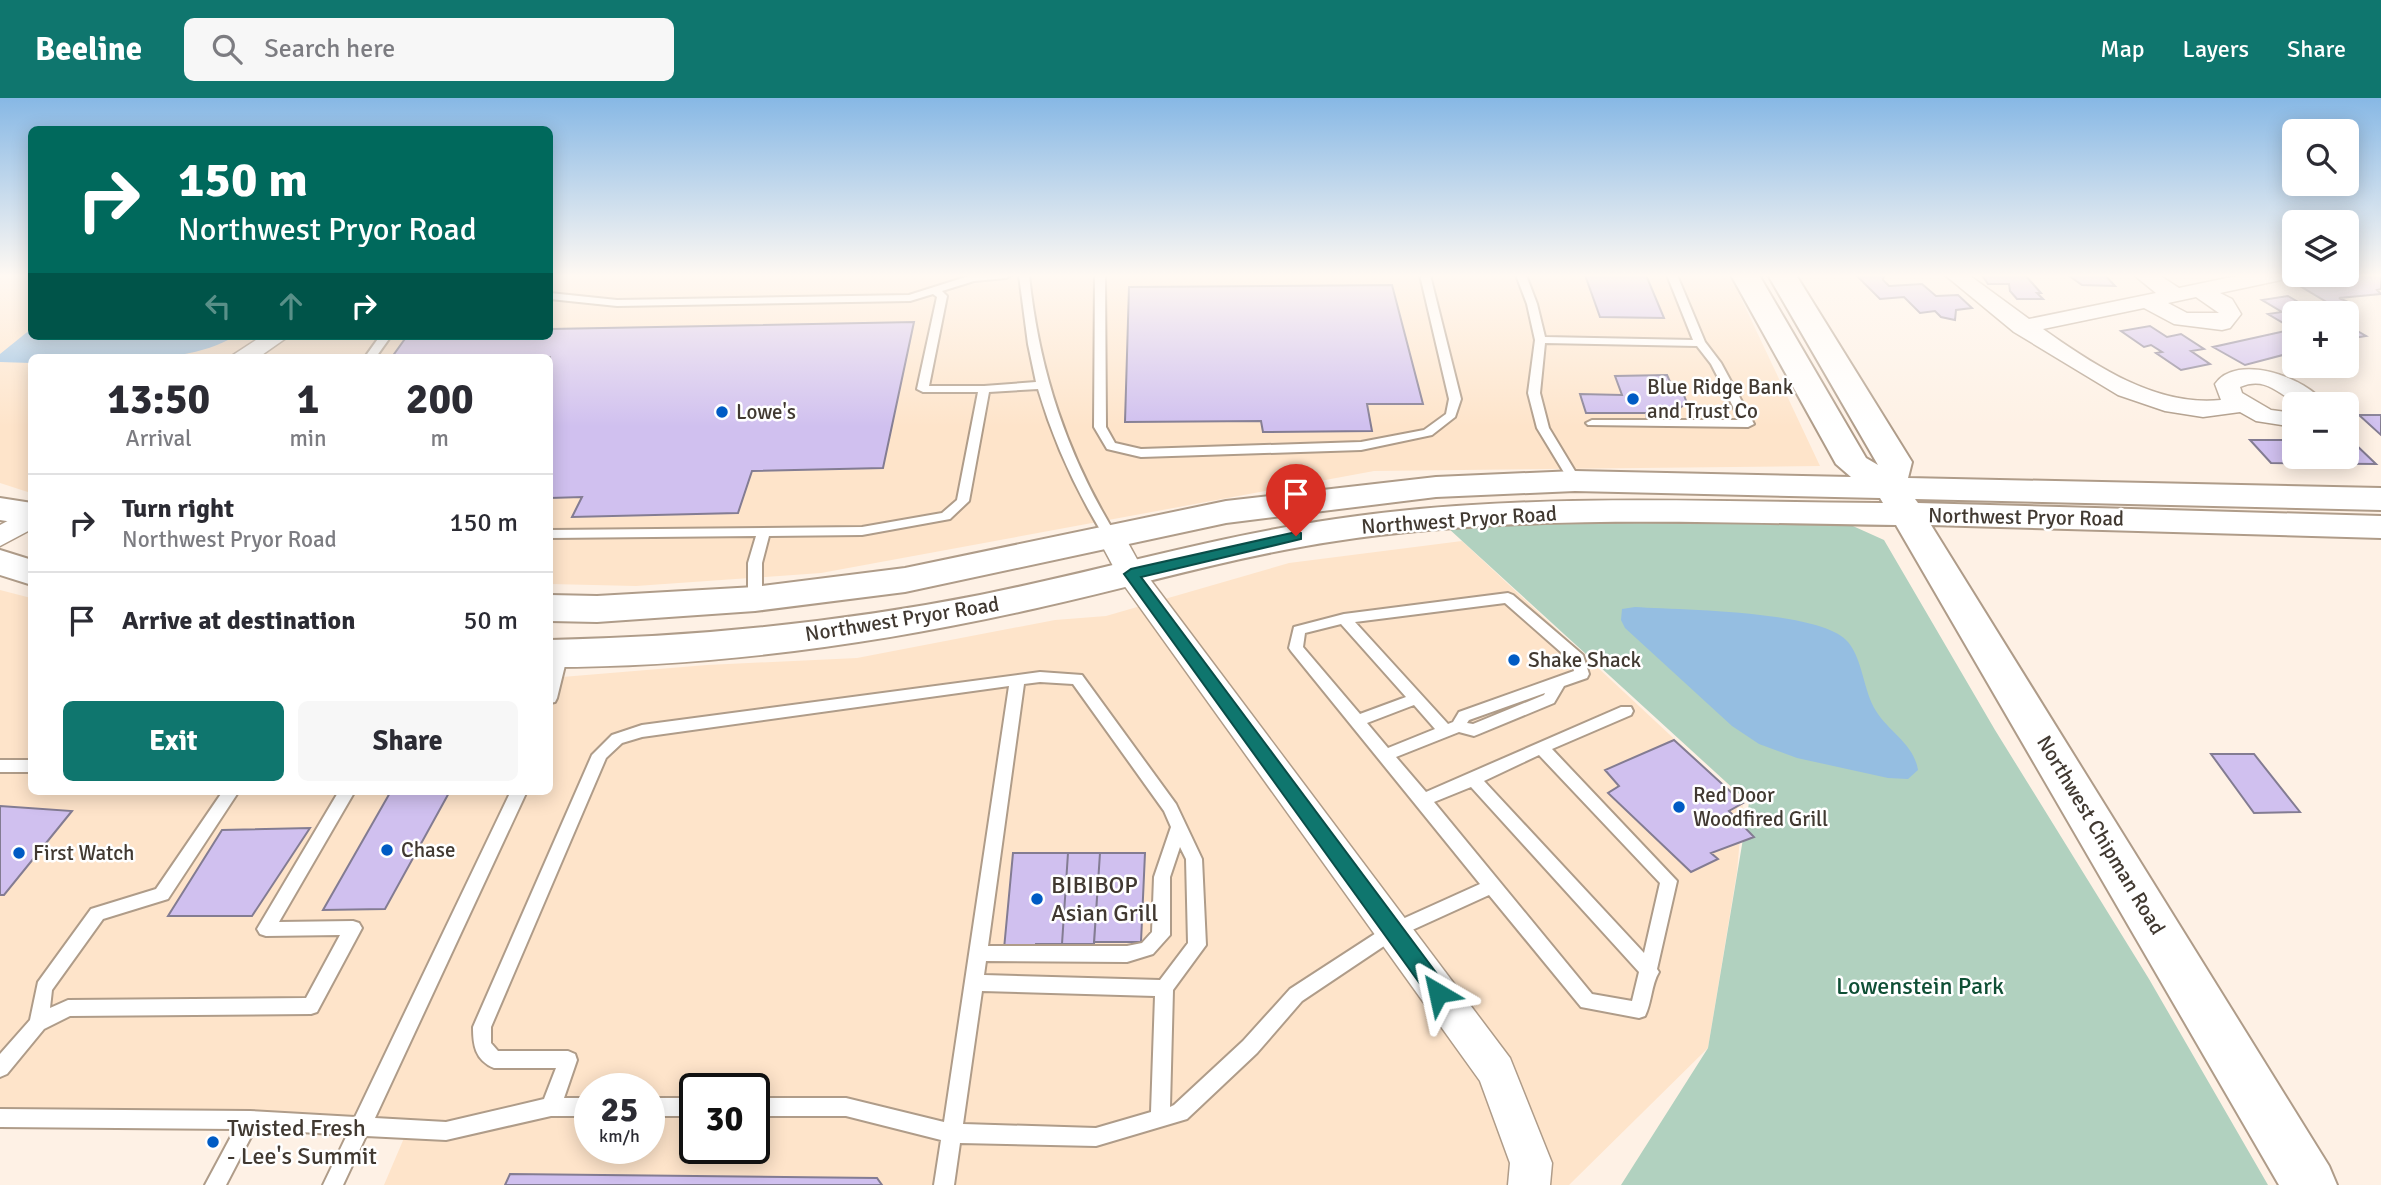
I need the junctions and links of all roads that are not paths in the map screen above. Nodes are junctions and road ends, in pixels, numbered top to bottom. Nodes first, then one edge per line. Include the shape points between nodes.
1 (936, 326) edge
2 (1028, 326) edge
3 (1100, 326) edge
4 (1438, 326) edge
5 (1536, 326) edge
6 (1693, 326) edge
7 (1774, 326) edge
8 (1813, 326) edge
9 (2029, 326) edge
10 (2022, 327) joint
11 (271, 340) edge
12 (383, 340) edge
13 (1539, 340) junction
14 (1700, 343) junction
15 (247, 354) edge
16 (372, 354) edge
17 (1042, 385) junction
18 (984, 388) junction
19 (2296, 392) edge
20 (2240, 405) junction
21 (2282, 418) edge
22 (1592, 423) dead end
23 (1575, 481) junction
24 (2381, 499) edge
25 (1899, 500) junction
26 (0, 509) edge
27 (28, 514) edge
28 (28, 518) edge
29 (2381, 527) edge
30 (763, 533) junction
31 (553, 534) edge
32 (0, 537) edge
33 (1112, 538) junction
34 (0, 562) edge
35 (28, 572) edge
36 (1131, 574) junction
37 (755, 599) junction
38 (553, 608) edge
39 (1344, 619) junction
40 (555, 654) edge
41 (553, 672) edge
42 (1017, 680) junction
43 (1416, 699) junction
44 (1626, 711) dead end
45 (1357, 721) junction
46 (1452, 729) junction
47 (1541, 747) junction
48 (1386, 755) junction
49 (0, 766) edge
50 (28, 766) edge
51 (1473, 779) junction
52 (228, 795) edge
53 (345, 795) edge
54 (517, 795) edge
55 (1423, 800) junction
56 (1179, 827) junction
57 (1492, 886) junction
58 (1393, 931) junction
59 (979, 953) junction
60 (1650, 972) junction
61 (974, 983) junction
62 (1164, 988) junction
63 (38, 1023) junction
64 (0, 1068) edge
65 (551, 1107) junction
66 (574, 1107) edge
67 (770, 1107) edge
68 (0, 1118) edge
69 (1160, 1119) junction
70 (250, 1120) junction
71 (361, 1128) junction
72 (952, 1133) junction
73 (215, 1185) edge
74 (334, 1185) edge
75 (944, 1185) edge
76 (1529, 1185) edge
77 (2310, 1185) edge

1 - 18 lane via 923,389
2 - 17 lane
3 - 4 lane via 1100,427 1111,446 1141,453 1361,446 1428,433 1451,415 1455,399
5 - 13 lane
6 - 14 lane
7 - 25 main road, Northwest Chipman Road via 1853,464
8 - 25 main road via 1895,462
9 - 10 street
10 - 20 street via 2110,382 2175,406 2220,410
11 - 15 street
12 - 16 lane
13 - 14 lane
13 - 23 lane via 1534,393 1543,428
14 - 22 lane via 1716,363 1748,424
17 - 18 lane
17 - 33 lane via 1087,501
18 - 30 lane via 963,501 946,516 862,531
19 - 20 street via 2284,384 2242,377 2227,384
20 - 21 street
23 - 25 main road, Northwest Pryor Road
23 - 33 main road, Northwest Pryor Road via 1436,487 1329,498 1226,512
24 - 25 main road, Northwest Pryor Road
25 - 29 main road, Northwest Pryor Road
25 - 36 main road, Northwest Pryor Road via 1492,514 1378,524 1269,540
25 - 77 main road, Northwest Chipman Road
26 - 27 main road
28 - 32 street
30 - 31 lane
30 - 37 lane via 755,563
33 - 36 street
33 - 37 main road, Northwest Pryor Road via 905,580
34 - 35 main road
36 - 40 main road, Northwest Pryor Road via 898,623 735,644
36 - 58 street
37 - 38 main road, Northwest Pryor Road
39 - 43 lane
39 - 45 lane via 1299,630 1296,648
39 - 46 lane via 1508,598 1578,659 1582,674 1557,685 1549,699 1474,730
40 - 41 lane
42 - 56 lane via 1077,679
42 - 59 lane
42 - 65 lane via 642,731 617,739 600,755 482,1027 482,1046 494,1059 568,1060
43 - 45 lane
43 - 46 lane
44 - 47 lane
45 - 48 lane
46 - 48 lane
47 - 51 lane
47 - 60 lane via 1669,881
48 - 55 lane
49 - 50 lane
51 - 55 lane
51 - 60 lane
52 - 63 lane via 162,894 97,914 44,988
53 - 63 lane via 266,929 353,928 311,1006 68,1008
54 - 71 lane
55 - 57 lane
56 - 59 lane via 1163,877 1161,935 1147,949 1126,954
56 - 62 lane via 1194,859 1197,945
57 - 58 lane
57 - 60 lane via 1587,1001 1639,1010
58 - 69 lane via 1296,995 1180,1114
58 - 76 street via 1496,1071 1531,1163
59 - 61 lane
61 - 62 lane
61 - 72 lane
62 - 69 lane
63 - 64 lane
65 - 66 lane
65 - 71 lane via 446,1131
67 - 72 lane via 846,1107
68 - 70 lane
69 - 72 lane via 1096,1136
70 - 71 lane
70 - 73 lane
71 - 74 lane
72 - 75 lane

